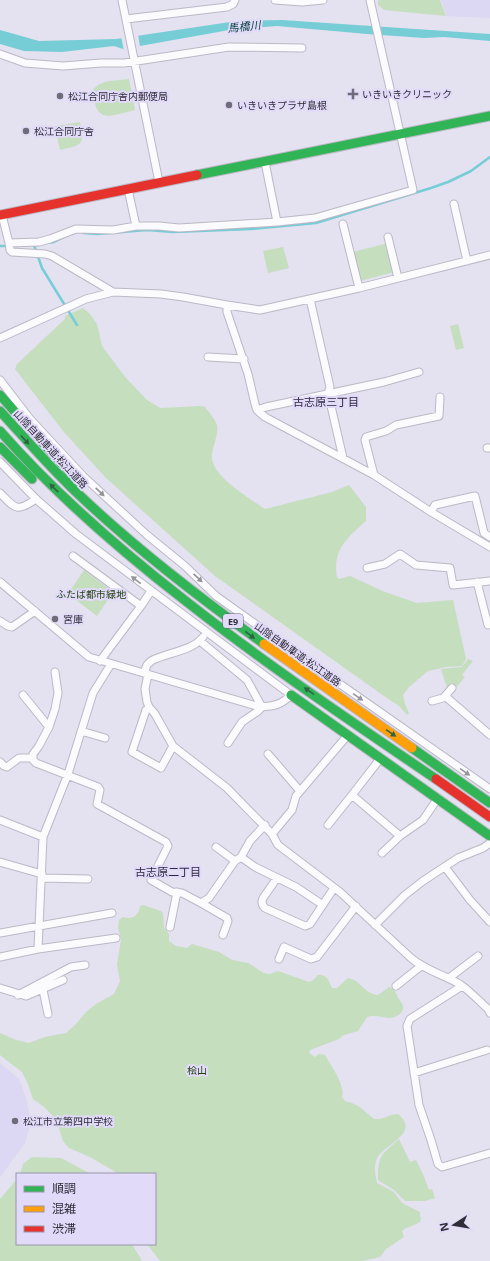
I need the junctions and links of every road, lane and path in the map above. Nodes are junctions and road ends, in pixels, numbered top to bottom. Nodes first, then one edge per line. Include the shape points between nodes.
1 (122, 0) edge
2 (235, 0) edge
3 (275, 0) edge
4 (323, 0) edge
5 (370, 0) edge
6 (126, 21) junction
7 (302, 48) dead end
8 (0, 54) edge
9 (133, 59) junction
10 (490, 116) edge
11 (400, 134) junction
12 (265, 162) junction
13 (159, 182) junction
14 (128, 189) junction
15 (454, 204) dead end
16 (1, 215) edge
17 (277, 222) junction
18 (343, 224) dead end
19 (136, 226) junction
20 (388, 237) dead end
21 (9, 245) junction
22 (490, 255) edge
23 (467, 261) junction
24 (398, 278) junction
25 (359, 288) junction
26 (113, 292) junction
27 (310, 299) junction
28 (227, 305) junction
29 (0, 338) edge
30 (208, 357) dead end
31 (244, 359) junction
32 (419, 372) dead end
33 (0, 380) edge
34 (328, 393) junction
35 (0, 395) edge
36 (440, 397) dead end
37 (257, 410) junction
38 (0, 411) edge
39 (0, 430) edge
40 (0, 447) edge
41 (343, 458) junction
42 (0, 462) edge
43 (374, 475) junction
44 (0, 493) edge
45 (36, 500) junction
46 (431, 512) junction
47 (490, 537) edge
48 (490, 547) edge
49 (73, 556) dead end
50 (140, 566) junction
51 (367, 568) dead end
52 (490, 581) edge
53 (0, 582) edge
54 (477, 582) junction
55 (151, 591) junction
56 (197, 595) junction
57 (141, 606) junction
58 (35, 611) junction
59 (0, 621) edge
60 (488, 625) dead end
61 (206, 632) junction
62 (200, 641) junction
63 (100, 660) junction
64 (112, 664) junction
65 (55, 672) dead end
66 (146, 673) junction
67 (452, 688) dead end
68 (23, 695) dead end
69 (291, 695) junction
70 (445, 696) junction
71 (432, 701) dead end
72 (262, 706) junction
73 (149, 707) junction
74 (49, 727) junction
75 (82, 732) junction
76 (490, 735) edge
77 (347, 736) junction
78 (105, 738) dead end
79 (228, 743) dead end
80 (173, 746) junction
81 (268, 754) dead end
82 (32, 758) junction
83 (380, 759) junction
84 (0, 762) edge
85 (68, 774) junction
86 (490, 789) edge
87 (300, 791) junction
88 (352, 795) junction
89 (438, 798) junction
90 (490, 803) edge
91 (490, 817) edge
92 (0, 820) edge
93 (264, 825) junction
94 (328, 825) dead end
95 (272, 834) junction
96 (400, 836) junction
97 (490, 836) edge
98 (43, 838) junction
99 (490, 843) edge
100 (216, 847) dead end
101 (382, 853) dead end
102 (238, 859) junction
103 (0, 862) edge
104 (445, 867) junction
105 (42, 876) junction
106 (277, 878) junction
107 (88, 879) dead end
108 (334, 888) junction
109 (177, 892) junction
110 (201, 903) junction
111 (323, 905) junction
112 (356, 906) junction
113 (112, 913) dead end
114 (490, 922) edge
115 (375, 925) junction
116 (39, 926) junction
117 (170, 927) dead end
118 (0, 933) edge
119 (223, 936) dead end
120 (116, 938) dead end
121 (38, 949) junction
122 (478, 956) dead end
123 (0, 957) edge
124 (279, 959) dead end
125 (85, 965) dead end
126 (420, 966) junction
127 (449, 978) junction
128 (63, 980) dead end
129 (396, 986) dead end
130 (462, 986) junction
131 (0, 988) edge
132 (43, 990) junction
133 (18, 995) junction
134 (489, 1010) edge
135 (48, 1014) dead end
136 (488, 1050) dead end
137 (414, 1073) junction
138 (490, 1153) edge

1 - 6 street
2 - 6 street via 227,7
3 - 4 street
5 - 11 street
6 - 9 street
7 - 9 street via 230,47
8 - 9 street via 25,63 50,66
9 - 13 street
10 - 11 main road
11 - 12 main road
11 - 17 street via 413,190 314,218
12 - 13 main road
12 - 17 street
13 - 14 main road
14 - 16 main road
14 - 19 street
15 - 23 street
16 - 21 street
17 - 19 street via 179,228
18 - 25 street
19 - 21 street via 113,230 76,229 38,242
20 - 24 street
21 - 26 street via 13,252 52,256
22 - 23 street
23 - 24 street
24 - 25 street
25 - 27 street
26 - 28 street via 175,296
26 - 29 street via 80,302
27 - 28 street via 260,310
27 - 34 street via 330,388
28 - 31 street via 227,312
30 - 31 street
31 - 37 street
32 - 34 street
33 -> 86 street via 30,419 83,476 147,535 186,566 216,596
34 - 37 street
34 - 41 street
35 - 56 main road via 72,476
36 - 43 street via 439,416 396,425 366,437
37 - 41 street via 265,417
38 -> 56 main road, 山陰自動車道;松江道路 / E9 via 55,472 94,510
50 -> 39 main road, E9 via 88,521
40 - 50 main road via 54,500
41 - 43 street
42 - 45 street
43 - 46 street
44 - 45 street via 17,508
55 -> 45 street
46 - 47 street via 435,505 475,496 484,533
46 - 48 street
49 - 57 street
91 -> 50 main road, E9 via 254,653
51 - 54 street via 385,564 400,554 416,565 450,568 453,585
52 - 54 street
53 - 58 street
54 - 60 street
55 - 57 street
55 - 61 street
56 -> 90 main road, 山陰自動車道;松江道路 / E9
57 - 63 street
58 - 59 street via 12,626
58 - 63 street via 89,657
61 - 62 street
61 - 69 street
62 - 66 street via 151,661 147,665
62 - 72 street via 247,680
63 - 64 street
64 - 66 street
64 - 75 street via 93,692
65 - 74 street via 58,693 56,709
66 - 72 street
66 - 73 street via 145,695
67 - 70 street
68 - 74 street
69 - 72 street via 284,702
69 - 77 main road
70 - 71 street
70 - 76 street
72 - 79 street via 242,722
73 - 80 street
73 - 80 street via 132,752 161,768
74 - 82 street
75 - 78 street
75 - 85 street
77 - 83 main road
77 - 87 street
80 - 93 street via 227,788
81 - 87 street
82 - 84 street via 19,758 8,767
82 - 85 street via 36,762
83 - 88 street
83 - 89 main road
85 - 98 street
85 - 109 street via 98,787 98,804 166,842 168,846 151,880 172,892
87 - 95 street via 292,810
88 - 94 street
88 - 96 street
89 - 96 street via 423,820
89 - 97 main road
92 - 98 street
93 - 95 street
93 - 102 street
95 - 108 street via 278,845
96 - 101 street
98 - 105 street
99 - 104 street
100 - 102 street
102 - 106 street
102 - 110 street via 209,898
103 - 105 street
104 - 114 street
104 - 115 street via 405,894
105 - 107 street
105 - 116 street
106 - 111 street
106 - 111 street via 262,901 265,908 305,926 310,924
108 - 111 street
108 - 112 street
109 - 110 street
109 - 117 street
110 - 119 street via 227,918
112 - 115 street
112 - 124 street via 317,957 311,959 284,947
113 - 116 street
115 - 126 street
116 - 118 street
116 - 121 street
120 - 121 street
121 - 123 street
122 - 127 street
125 - 133 street via 71,967
126 - 127 street
126 - 129 street
127 - 130 street
128 - 132 street
130 - 134 street
130 - 137 street via 408,1022
131 - 133 street
132 - 133 street via 26,996
132 - 135 street
136 - 137 street
137 - 138 street via 418,1105 438,1164 442,1167

